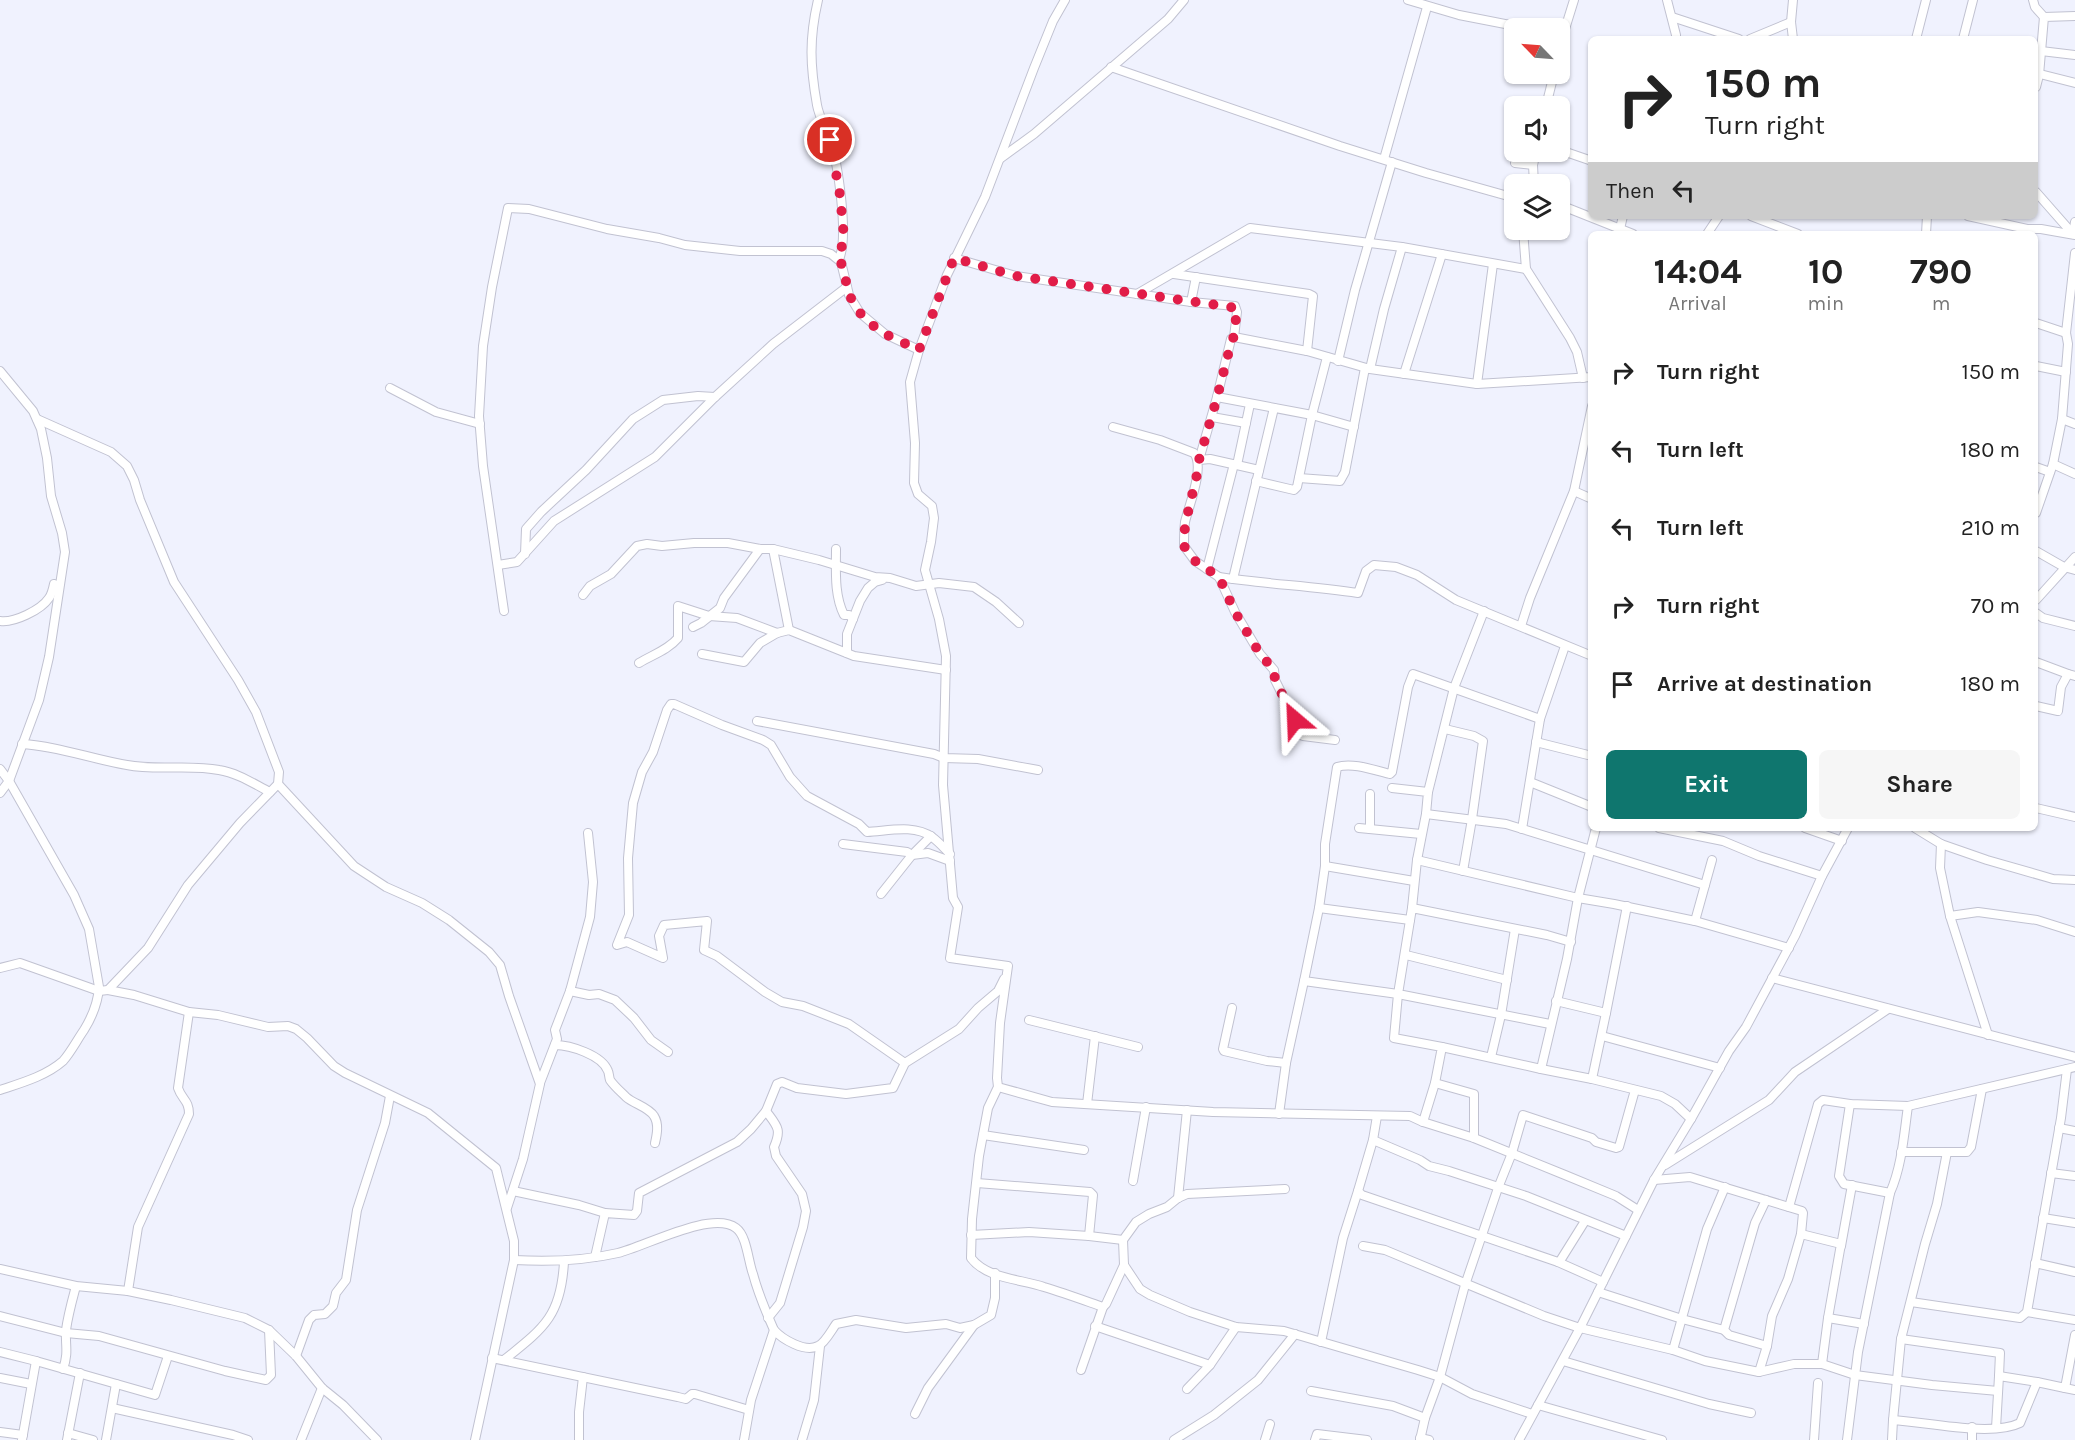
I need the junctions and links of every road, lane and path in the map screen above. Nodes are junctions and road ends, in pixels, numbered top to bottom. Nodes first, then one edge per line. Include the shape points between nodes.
1 (818, 0) edge
2 (1065, 0) edge
3 (1184, 0) edge
4 (1408, 0) edge
5 (1575, 0) edge
6 (1667, 0) edge
7 (1793, 0) edge
8 (1926, 0) edge
9 (1973, 0) edge
10 (2033, 0) edge
11 (1427, 7) junction
12 (2075, 16) edge
13 (1672, 17) junction
14 (2044, 17) junction
15 (1568, 18) edge
16 (1791, 22) junction
17 (1504, 24) edge
18 (1675, 36) edge
19 (1729, 36) edge
20 (1757, 36) edge
21 (1793, 36) edge
22 (1917, 36) edge
23 (1964, 36) edge
24 (2040, 51) junction
25 (2075, 55) edge
26 (2038, 66) edge
27 (1111, 67) junction
28 (2038, 74) edge
29 (2075, 83) edge
30 (1570, 153) edge
31 (1001, 158) junction
32 (1388, 160) junction
33 (1588, 160) edge
34 (1534, 162) edge
35 (1515, 163) dead end
36 (1533, 165) junction
37 (1533, 174) edge
38 (2038, 194) edge
39 (1504, 197) edge
40 (1570, 209) edge
41 (1588, 217) edge
42 (1592, 219) edge
43 (1759, 219) edge
44 (2005, 220) edge
45 (2075, 222) edge
46 (1619, 231) edge
47 (1790, 231) edge
48 (2074, 234) edge
49 (1524, 240) edge
50 (1369, 243) junction
51 (1402, 247) junction
52 (2075, 252) edge
53 (1442, 254) junction
54 (839, 258) junction
55 (954, 258) junction
56 (1493, 264) junction
57 (1526, 269) junction
58 (1173, 274) junction
59 (1196, 277) junction
60 (847, 287) junction
61 (1137, 294) junction
62 (1191, 302) junction
63 (2038, 324) edge
64 (2066, 333) junction
65 (1234, 337) junction
66 (919, 350) junction
67 (1307, 351) junction
68 (1326, 357) junction
69 (1338, 361) junction
70 (2038, 366) edge
71 (1367, 368) junction
72 (0, 371) edge
73 (2066, 372) junction
74 (1404, 374) junction
75 (1587, 378) edge
76 (1477, 384) junction
77 (390, 388) dead end
78 (715, 397) junction
79 (1217, 398) junction
80 (1250, 404) junction
81 (1274, 408) junction
82 (1312, 415) junction
83 (1212, 417) junction
84 (37, 419) junction
85 (2062, 419) junction
86 (480, 423) junction
87 (1246, 423) junction
88 (2075, 424) edge
89 (1588, 425) edge
90 (1113, 427) dead end
91 (1354, 427) junction
92 (1199, 460) junction
93 (1236, 464) junction
94 (2038, 467) edge
95 (2051, 468) junction
96 (1259, 470) junction
97 (2075, 474) edge
98 (1299, 478) junction
99 (1256, 481) junction
100 (1574, 491) junction
101 (1588, 497) edge
102 (2038, 507) edge
103 (760, 549) junction
104 (773, 549) junction
105 (836, 549) dead end
106 (2038, 553) edge
107 (525, 555) junction
108 (2075, 556) edge
109 (498, 565) junction
110 (836, 566) junction
111 (2064, 567) junction
112 (1207, 569) junction
113 (2075, 570) edge
114 (1219, 577) junction
115 (885, 578) junction
116 (1233, 579) junction
117 (54, 584) dead end
118 (929, 585) junction
119 (583, 595) dead end
120 (2038, 598) edge
121 (504, 610) dead end
122 (1484, 611) junction
123 (2038, 614) edge
124 (709, 616) junction
125 (853, 620) junction
126 (0, 621) edge
127 (1019, 623) dead end
128 (1521, 626) junction
129 (2075, 626) edge
130 (693, 627) dead end
131 (789, 630) junction
132 (777, 633) junction
133 (1565, 646) junction
134 (847, 653) junction
135 (702, 654) dead end
136 (1588, 655) edge
137 (639, 663) dead end
138 (2038, 663) edge
139 (946, 670) junction
140 (2072, 675) edge
141 (1454, 688) junction
142 (2038, 706) edge
143 (1540, 719) junction
144 (757, 721) dead end
145 (1445, 729) junction
146 (1335, 740) dead end
147 (1536, 742) junction
148 (22, 744) junction
149 (1588, 755) edge
150 (944, 758) junction
151 (0, 769) edge
152 (1038, 770) dead end
153 (9, 781) junction
154 (1530, 782) junction
155 (278, 784) junction
156 (1392, 788) dead end
157 (270, 792) junction
158 (1428, 792) junction
159 (0, 793) edge
160 (1370, 794) dead end
161 (1588, 805) edge
162 (2038, 808) edge
163 (1426, 814) junction
164 (2075, 817) edge
165 (1472, 819) junction
166 (1359, 828) dead end
167 (1370, 829) junction
168 (1522, 829) junction
169 (1595, 831) edge
170 (1674, 831) edge
171 (1814, 831) edge
172 (1847, 831) edge
173 (1920, 831) edge
174 (588, 833) dead end
175 (1421, 834) junction
176 (931, 836) junction
177 (1842, 841) junction
178 (843, 844) dead end
179 (1941, 844) junction
180 (1590, 849) junction
181 (912, 855) junction
182 (950, 857) junction
183 (1417, 860) junction
184 (1712, 860) dead end
185 (1325, 866) junction
186 (1463, 871) junction
187 (1822, 876) junction
188 (2075, 880) edge
189 (1414, 881) junction
190 (1705, 885) junction
191 (881, 894) dead end
192 (1578, 898) junction
193 (1627, 906) junction
194 (1319, 908) junction
195 (1412, 908) junction
196 (1950, 916) junction
197 (1410, 920) junction
198 (1695, 921) junction
199 (1515, 929) junction
200 (2075, 932) edge
201 (1571, 942) junction
202 (1789, 948) junction
203 (1406, 955) junction
204 (0, 968) edge
205 (1008, 974) junction
206 (1772, 978) junction
207 (1507, 980) junction
208 (1304, 981) junction
209 (570, 990) junction
210 (103, 991) junction
211 (1398, 994) junction
212 (1556, 1001) junction
213 (1232, 1008) dead end
214 (1888, 1009) junction
215 (189, 1012) junction
216 (1606, 1013) junction
217 (1501, 1015) junction
218 (1029, 1020) dead end
219 (1550, 1024) junction
220 (1988, 1035) junction
221 (1095, 1036) junction
222 (1602, 1036) junction
223 (555, 1046) junction
224 (1138, 1047) dead end
225 (1442, 1047) junction
226 (669, 1052) dead end
227 (1491, 1057) junction
228 (2075, 1057) edge
229 (905, 1063) junction
230 (1286, 1064) junction
231 (1720, 1068) junction
232 (2071, 1068) edge
233 (1541, 1070) junction
234 (1592, 1079) junction
235 (1435, 1083) junction
236 (540, 1084) junction
237 (998, 1087) junction
238 (1982, 1089) junction
239 (0, 1090) edge
240 (1635, 1090) junction
241 (390, 1096) junction
242 (1087, 1104) junction
243 (1850, 1104) junction
244 (1908, 1106) junction
245 (1146, 1107) junction
246 (1187, 1110) junction
247 (766, 1111) junction
248 (1278, 1114) junction
249 (1377, 1116) junction
250 (1691, 1119) junction
251 (1423, 1122) junction
252 (2059, 1128) junction
253 (2075, 1131) edge
254 (982, 1135) junction
255 (1474, 1138) junction
256 (1373, 1140) junction
257 (656, 1143) dead end
258 (1084, 1149) dead end
259 (1901, 1152) junction
260 (1947, 1152) junction
261 (1512, 1153) junction
262 (1662, 1167) junction
263 (2051, 1173) junction
264 (2075, 1176) edge
265 (1654, 1180) junction
266 (1133, 1181) dead end
267 (976, 1183) junction
268 (1852, 1185) junction
269 (1725, 1186) junction
270 (1498, 1188) junction
271 (1285, 1189) dead end
272 (513, 1191) junction
273 (1358, 1191) junction
274 (1890, 1193) junction
275 (1178, 1198) junction
276 (1766, 1200) junction
277 (1789, 1207) junction
278 (507, 1208) junction
279 (1638, 1210) junction
280 (605, 1213) junction
281 (2043, 1218) junction
282 (1584, 1221) junction
283 (2075, 1223) edge
284 (971, 1234) junction
285 (1801, 1234) junction
286 (1089, 1236) junction
287 (1482, 1236) junction
288 (1626, 1236) junction
289 (1123, 1240) junction
290 (1363, 1246) dead end
291 (1841, 1246) junction
292 (595, 1257) junction
293 (514, 1260) junction
294 (564, 1262) junction
295 (1558, 1262) junction
296 (2035, 1263) junction
297 (1124, 1265) junction
298 (0, 1269) edge
299 (2075, 1272) edge
300 (995, 1273) junction
301 (1603, 1282) junction
302 (1466, 1285) junction
303 (76, 1286) junction
304 (128, 1292) junction
305 (1599, 1292) junction
306 (1911, 1302) junction
307 (1103, 1307) junction
308 (2027, 1312) junction
309 (0, 1316) edge
310 (768, 1318) junction
311 (1828, 1318) junction
312 (1682, 1319) junction
313 (2075, 1320) edge
314 (1864, 1324) junction
315 (974, 1325) junction
316 (1095, 1326) junction
317 (1236, 1327) junction
318 (1580, 1328) junction
319 (269, 1330) junction
320 (774, 1330) junction
321 (1724, 1330) junction
322 (66, 1334) junction
323 (1295, 1334) junction
324 (2075, 1335) edge
325 (1901, 1339) junction
326 (1321, 1342) junction
327 (819, 1346) junction
328 (1767, 1346) junction
329 (1673, 1350) junction
330 (2074, 1350) edge
331 (0, 1352) edge
332 (168, 1356) junction
333 (297, 1356) junction
334 (492, 1358) junction
335 (504, 1360) junction
336 (36, 1361) junction
337 (1563, 1361) junction
338 (1822, 1364) junction
339 (1210, 1365) junction
340 (63, 1369) junction
341 (1081, 1370) dead end
342 (1759, 1372) junction
343 (80, 1373) junction
344 (1855, 1375) junction
345 (1999, 1376) junction
346 (583, 1377) junction
347 (1440, 1377) junction
348 (0, 1378) edge
349 (1897, 1379) junction
350 (2037, 1382) junction
351 (1818, 1383) dead end
352 (32, 1384) junction
353 (116, 1384) junction
354 (322, 1388) junction
355 (2065, 1388) junction
356 (1187, 1389) dead end
357 (2075, 1390) edge
358 (1311, 1391) dead end
359 (1998, 1391) junction
360 (1538, 1405) junction
361 (112, 1408) junction
362 (749, 1410) junction
363 (1751, 1413) dead end
364 (915, 1414) dead end
365 (1532, 1414) junction
366 (1425, 1418) junction
367 (1893, 1420) junction
368 (1270, 1424) dead end
369 (1972, 1427) junction
370 (1996, 1428) junction
371 (0, 1432) edge
372 (68, 1436) edge
373 (22, 1437) edge
374 (232, 1437) edge
375 (1423, 1439) edge
376 (93, 1440) edge
377 (106, 1440) edge
378 (248, 1440) edge
379 (301, 1440) edge
380 (377, 1440) edge
381 (475, 1440) edge
382 (579, 1440) edge
383 (744, 1440) edge
384 (802, 1440) edge
385 (1174, 1440) edge
386 (1265, 1440) edge
387 (1315, 1440) edge
388 (1367, 1440) edge
389 (1519, 1440) edge
390 (1662, 1440) edge
391 (1814, 1440) edge
392 (1847, 1440) edge
393 (1892, 1440) edge
394 (1972, 1440) edge

1 - 54 street via 811,33 812,70 840,195 844,237
2 - 31 street via 1053,21
3 - 27 street via 1168,19
4 - 11 street
5 - 15 street
6 - 13 street
7 - 16 street
8 - 22 street
9 - 23 street
10 - 14 street
11 - 17 street
11 - 32 street
12 - 14 street
13 - 18 street
13 - 19 street
14 - 24 street
16 - 20 street
16 - 21 street
24 - 25 street
24 - 26 street
27 - 31 street
27 - 32 street
28 - 29 street
30 - 33 street
31 - 55 street
32 - 39 street
32 - 50 street
34 - 36 street
35 - 36 street
36 - 37 street
38 - 48 street
40 - 41 street
42 - 46 street
43 - 47 street
44 - 48 street
45 - 48 street
49 - 57 street
50 - 51 street
50 - 58 street via 1250,228
50 - 69 street
51 - 53 street
51 - 71 street
52 - 64 street
53 - 56 street
53 - 74 street
54 - 60 street
54 - 86 street via 822,251 740,251 685,244 529,209 508,208 483,346
55 - 61 street via 1016,276
55 - 66 street
56 - 57 street
56 - 76 street
57 - 75 street via 1570,338
58 - 59 street
58 - 61 street
59 - 62 street
59 - 67 street via 1313,296
60 - 66 street via 860,313 871,324
60 - 78 street via 772,344
61 - 62 street
62 - 65 street via 1235,306
63 - 64 street
64 - 73 street
65 - 67 street
65 - 79 street
66 - 118 street via 910,382 914,483 918,494 932,506 934,518 925,570
67 - 68 street
68 - 69 street
68 - 82 street
69 - 71 street
70 - 73 street
71 - 74 street
71 - 91 street
72 - 84 street
73 - 85 street
74 - 76 street
75 - 76 street
77 - 86 street via 436,412
78 - 107 street via 655,457 554,521
78 - 107 street via 663,400 633,419 526,529
79 - 80 street
79 - 83 street
80 - 81 street
80 - 87 street
81 - 82 street
81 - 96 street
82 - 91 street
82 - 98 street
83 - 87 street
83 - 92 street
84 - 148 street via 65,552 49,657 39,700
84 - 155 street via 111,452 127,466 174,582 256,712 279,772
85 - 88 street
85 - 95 street
86 - 109 street
87 - 93 street
89 - 100 street
90 - 92 street via 1179,447 1194,453
91 - 98 street via 1340,481
92 - 93 street
92 - 112 street via 1184,546
93 - 96 street
93 - 112 street
94 - 95 street
95 - 97 street
95 - 102 street
96 - 99 street
98 - 99 street via 1294,490
99 - 116 street
100 - 101 street
100 - 128 street
103 - 104 street
103 - 119 street via 728,543 637,546 611,574
103 - 124 street via 720,608
104 - 110 street
104 - 131 street
105 - 110 street
106 - 111 street
107 - 109 street via 518,562
108 - 111 street
109 - 121 street
110 - 115 street
110 - 125 street via 841,608
111 - 113 street
111 - 120 street
112 - 114 street
114 - 116 street
114 - 146 street via 1235,612 1274,670 1275,680 1303,736
115 - 118 street via 916,586
115 - 125 street via 868,588
116 - 122 street via 1358,593 1366,571 1374,565 1389,566 1417,575 1456,600
117 - 126 street via 50,598 41,607 8,622
118 - 127 street via 974,587
118 - 139 street via 943,638
122 - 128 street
122 - 141 street
123 - 129 street
124 - 130 street
124 - 132 street via 737,618
124 - 137 street via 678,606 678,638 670,647
125 - 134 street via 846,634
128 - 133 street
131 - 132 street
131 - 134 street
132 - 135 street via 760,643 744,662
133 - 136 street
133 - 143 street
134 - 139 street
138 - 140 street
139 - 150 street
140 - 142 street via 2061,687 2058,711
141 - 143 street
141 - 145 street
141 - 185 street via 1413,674 1390,774 1337,767
143 - 147 street
144 - 150 street
145 - 158 street
145 - 165 street via 1482,741
147 - 149 street
147 - 154 street
148 - 153 street
148 - 157 street via 142,768 222,770
150 - 152 street via 978,759
150 - 182 street
151 - 153 street
153 - 159 street
153 - 210 street via 74,895 89,929
154 - 161 street
154 - 168 street
155 - 157 street
155 - 236 street via 354,866 449,920 489,952 500,965
156 - 158 street
157 - 210 street via 188,885 148,948
158 - 163 street
160 - 167 street
162 - 164 street
163 - 165 street
163 - 175 street
165 - 168 street
165 - 186 street
166 - 167 street
167 - 175 street
168 - 180 street
169 - 180 street
170 - 187 street via 1723,841
171 - 177 street
172 - 177 street
173 - 179 street
174 - 209 street via 593,882 590,917
175 - 183 street
176 - 181 street
176 - 182 street
176 - 229 street via 898,829 867,832 807,796 764,740 674,704 667,710 633,803 628,858 629,915 617,945 627,942 663,958 659,936 664,925 707,921 704,950 782,1002 849,1024
177 - 187 street
178 - 181 street
179 - 188 street via 2053,879
179 - 196 street via 1940,868
180 - 190 street
180 - 192 street
181 - 182 street
181 - 191 street
182 - 205 street via 953,898 958,907 950,958 1008,966
183 - 186 street
183 - 189 street
184 - 190 street
185 - 189 street
185 - 194 street
186 - 192 street
187 - 202 street
189 - 195 street
190 - 198 street
192 - 193 street
192 - 201 street
193 - 198 street
193 - 216 street
194 - 197 street
194 - 208 street
195 - 197 street
195 - 199 street
196 - 200 street via 1978,912 2037,920
196 - 220 street
197 - 203 street
198 - 202 street
199 - 201 street
199 - 207 street
201 - 212 street
202 - 206 street
203 - 207 street
203 - 211 street
204 - 210 street via 20,963
205 - 229 street via 998,991 959,1029
205 - 237 street via 1000,1023
206 - 214 street
206 - 231 street
207 - 217 street
208 - 211 street
208 - 230 street
209 - 223 street via 555,1030
209 - 226 street via 615,1000 651,1040
210 - 215 street via 134,995
210 - 239 street via 87,1025 62,1061 26,1082
211 - 217 street
211 - 225 street via 1394,1038
212 - 216 street
212 - 219 street
213 - 230 street via 1224,1051
214 - 220 street
214 - 262 street via 1795,1072 1769,1100
215 - 241 street via 296,1029 334,1066
215 - 304 street via 178,1088 187,1100 189,1114 138,1227
216 - 222 street
217 - 219 street
217 - 227 street
218 - 221 street
219 - 233 street
220 - 228 street
221 - 224 street
221 - 242 street
222 - 231 street
222 - 234 street
223 - 236 street
223 - 257 street via 577,1048 602,1062 619,1090 652,1113 657,1125
225 - 227 street
225 - 235 street
227 - 233 street
229 - 247 street via 893,1088 881,1090 846,1094 797,1088 782,1082 777,1084
230 - 248 street
231 - 250 street
232 - 238 street
232 - 252 street
233 - 234 street
234 - 240 street
235 - 251 street
235 - 255 street via 1474,1094
236 - 272 street
237 - 242 street via 1052,1102
237 - 254 street
238 - 244 street
238 - 260 street via 1971,1147 1967,1152
240 - 250 street via 1669,1099
240 - 261 street via 1619,1147 1523,1115
241 - 278 street via 428,1113 496,1168
241 - 333 street via 357,1210 346,1280 336,1293 333,1306 309,1320
242 - 245 street
243 - 244 street
243 - 268 street via 1839,1176 1844,1184
243 - 277 street via 1823,1100 1818,1104
244 - 259 street
245 - 246 street
245 - 266 street
246 - 248 street
246 - 275 street
247 - 280 street via 736,1142 639,1193 634,1215
247 - 310 street via 777,1125 777,1156 802,1194 806,1211 780,1303
248 - 249 street
249 - 251 street via 1410,1116
249 - 256 street
250 - 262 street
251 - 255 street
252 - 253 street
252 - 263 street
254 - 258 street
254 - 267 street
255 - 261 street
256 - 270 street via 1429,1166
256 - 273 street
259 - 260 street
259 - 274 street
260 - 306 street
261 - 270 street
261 - 279 street via 1616,1196
262 - 265 street
263 - 264 street
263 - 281 street
265 - 269 street via 1690,1177
265 - 279 street
267 - 284 street
267 - 286 street via 1090,1192 1093,1195
268 - 274 street
268 - 291 street
269 - 276 street
269 - 312 street via 1707,1230
270 - 282 street
270 - 287 street
271 - 275 street via 1199,1193
272 - 278 street
272 - 280 street
273 - 287 street
273 - 326 street via 1343,1238
274 - 314 street
275 - 289 street via 1136,1222
276 - 277 street
276 - 321 street via 1755,1223
277 - 285 street via 1803,1213
278 - 293 street
279 - 288 street
280 - 292 street
281 - 283 street
281 - 296 street
282 - 288 street
282 - 295 street
284 - 286 street
284 - 300 street via 971,1258
285 - 291 street
285 - 328 street via 1772,1316
286 - 289 street
287 - 295 street
287 - 302 street
288 - 301 street
289 - 297 street
290 - 302 street via 1385,1250
291 - 311 street
292 - 294 street
292 - 310 street via 619,1253 705,1223 722,1222 737,1228 742,1237
293 - 294 street
293 - 334 street
294 - 335 street via 563,1285 545,1325
295 - 301 street
296 - 299 street
296 - 308 street
297 - 307 street
297 - 317 street via 1143,1291
298 - 303 street
300 - 307 street
300 - 315 street via 991,1316
301 - 305 street
302 - 318 street
302 - 347 street
303 - 304 street
303 - 322 street
304 - 319 street via 245,1318
305 - 312 street
305 - 318 street
306 - 308 street via 2020,1318
306 - 325 street
307 - 316 street
308 - 313 street
309 - 322 street
310 - 320 street
311 - 314 street
311 - 338 street
312 - 321 street
312 - 329 street
314 - 344 street
315 - 327 street via 906,1328 856,1320 840,1322
315 - 364 street via 928,1388
316 - 339 street
316 - 341 street
317 - 323 street
317 - 339 street
318 - 329 street
318 - 337 street
319 - 332 street via 271,1375 266,1380
319 - 333 street
320 - 327 street via 794,1344
320 - 362 street
321 - 328 street
322 - 332 street via 99,1336
322 - 340 street via 68,1356
323 - 326 street
323 - 385 street via 1258,1380
324 - 330 street
325 - 345 street via 2000,1353
325 - 349 street
326 - 347 street
327 - 384 street via 814,1400
328 - 342 street
329 - 342 street
330 - 355 street
331 - 336 street
332 - 353 street via 155,1395
333 - 354 street
334 - 335 street
334 - 381 street
335 - 346 street
336 - 340 street
336 - 352 street
337 - 360 street
337 - 363 street
338 - 342 street via 1794,1364
338 - 344 street
339 - 356 street
340 - 343 street
343 - 353 street
343 - 372 street
344 - 349 street
344 - 392 street
345 - 350 street
345 - 359 street
346 - 362 street via 686,1399 695,1394
346 - 382 street
347 - 365 street via 1472,1394
347 - 366 street
348 - 352 street
349 - 359 street
349 - 367 street
350 - 355 street
350 - 370 street via 2020,1423
351 - 391 street
352 - 373 street
353 - 361 street
354 - 379 street
354 - 380 street
355 - 357 street
358 - 366 street via 1384,1404
359 - 370 street
360 - 365 street
360 - 390 street
361 - 374 street
361 - 377 street
362 - 383 street
365 - 389 street
366 - 375 street
367 - 369 street
367 - 393 street
368 - 386 street
369 - 370 street
369 - 394 street
371 - 373 street
372 - 376 street
374 - 378 street
387 - 388 street via 1317,1434

